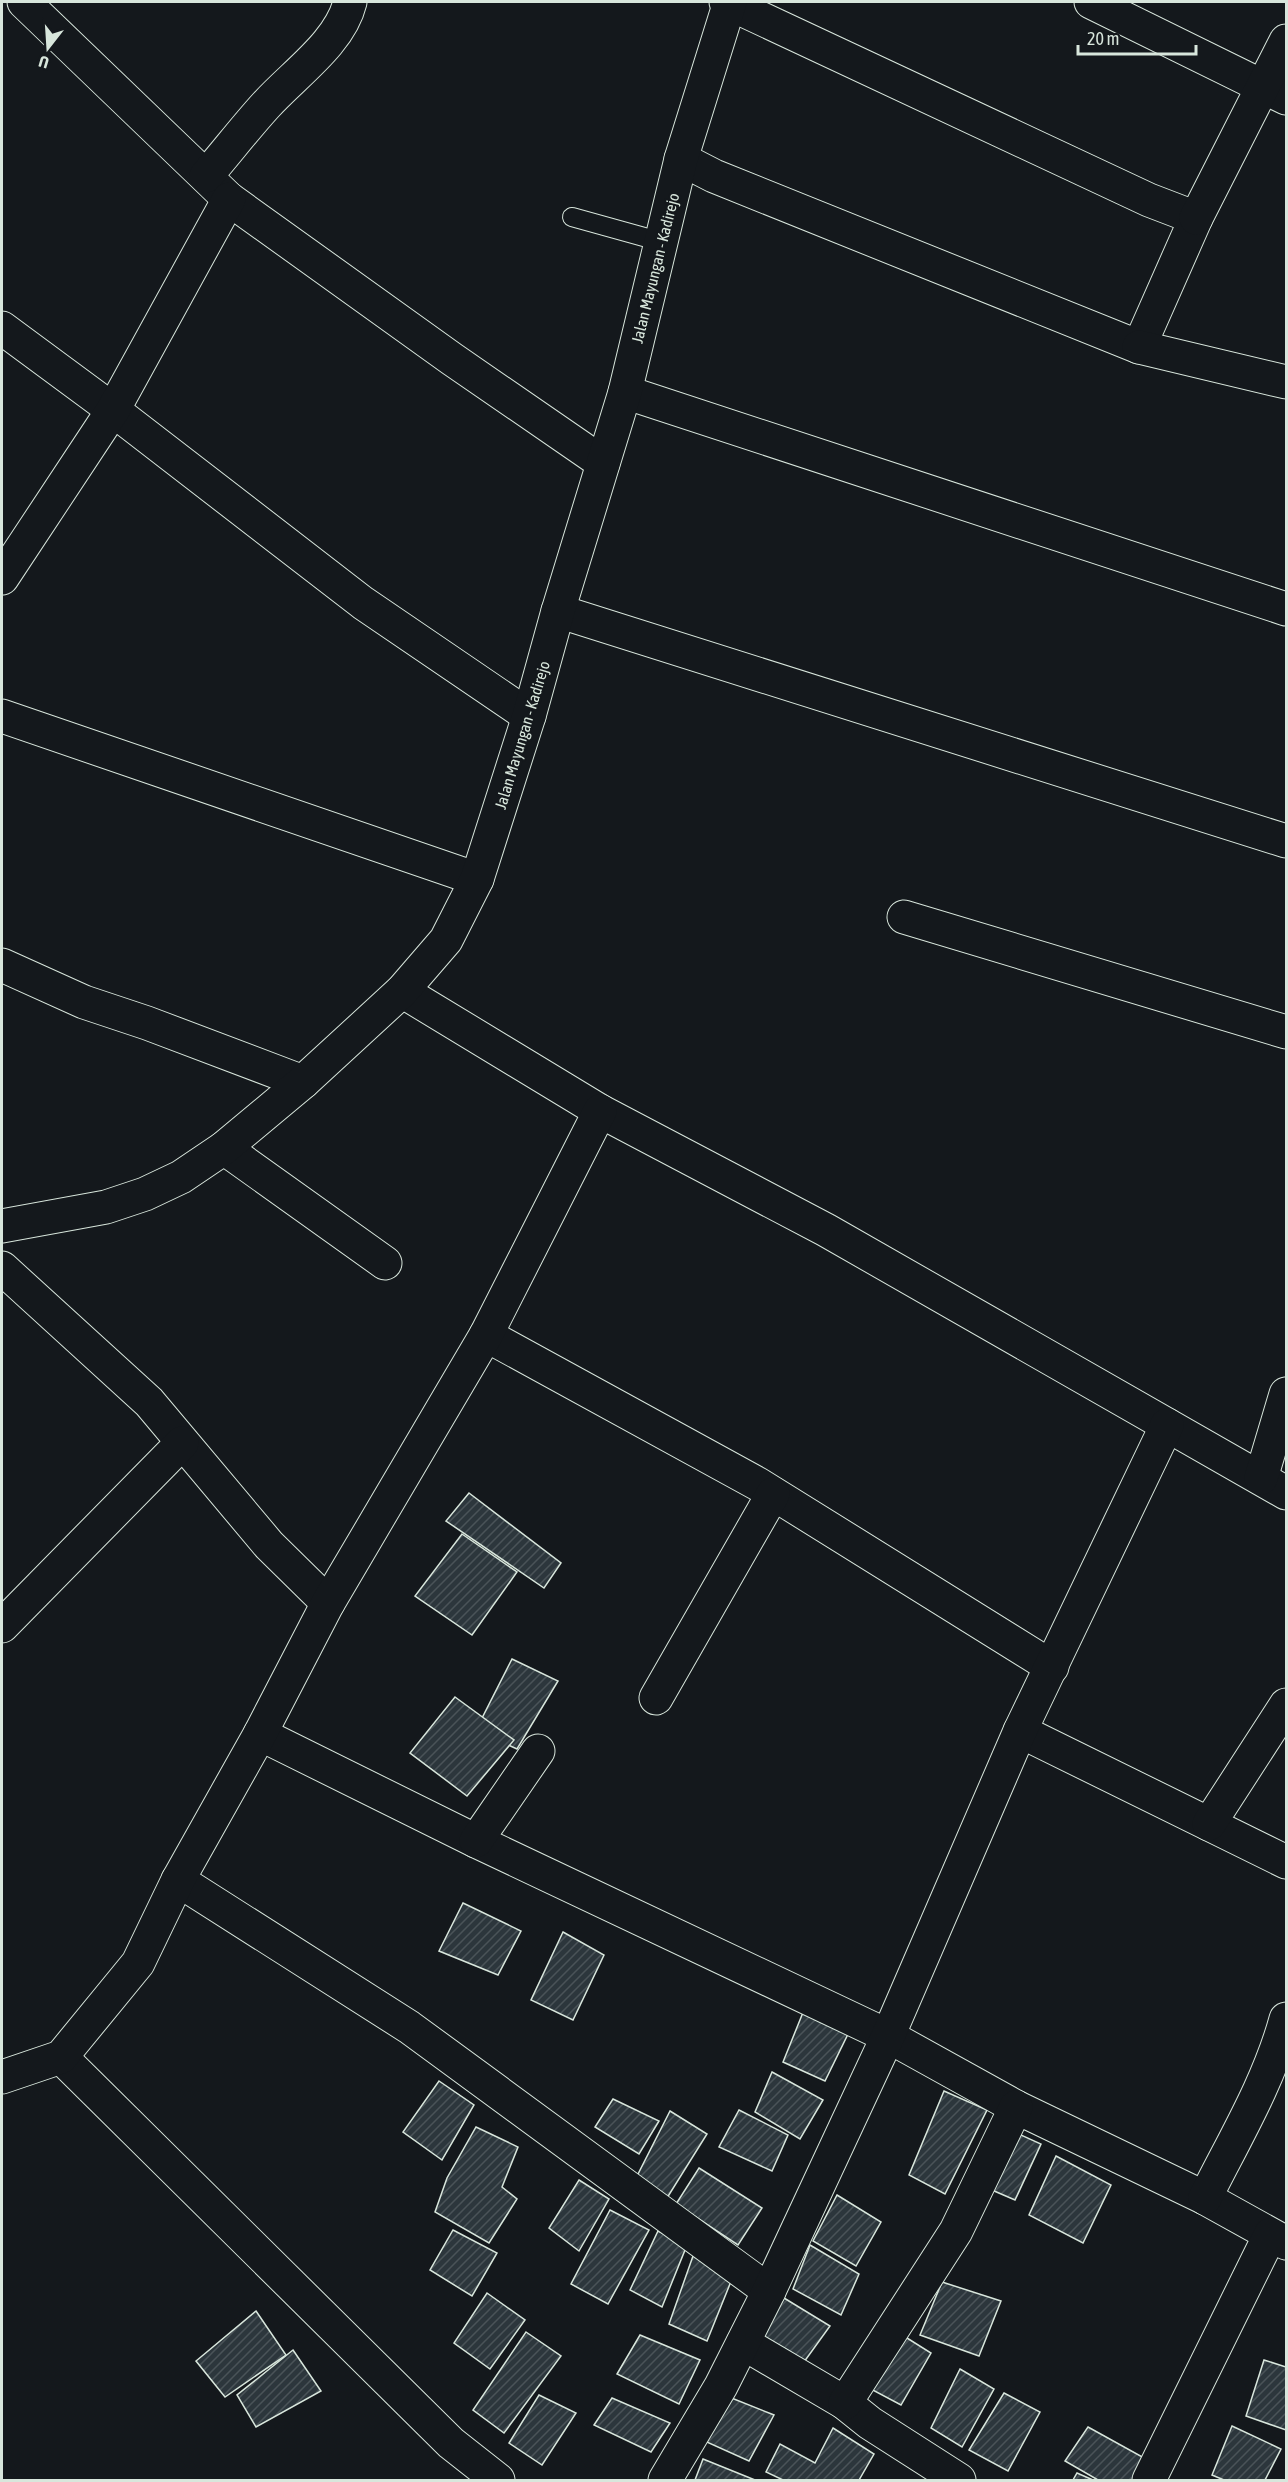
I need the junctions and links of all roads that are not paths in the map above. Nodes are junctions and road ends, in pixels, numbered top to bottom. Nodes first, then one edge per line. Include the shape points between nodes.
1 (24, 2) edge
2 (350, 2) edge
3 (729, 2) edge
4 (1091, 2) edge
5 (1287, 41) edge
6 (1275, 92) edge
7 (681, 159) junction
8 (206, 176) junction
9 (229, 199) junction
10 (572, 217) dead end
11 (1196, 218) junction
12 (662, 242) junction
13 (2, 328) edge
14 (1139, 347) junction
15 (1287, 382) edge
16 (625, 392) junction
17 (113, 410) junction
18 (603, 463) junction
19 (2, 578) edge
20 (1287, 609) edge
21 (558, 611) junction
22 (2, 716) edge
23 (529, 716) junction
24 (1287, 841) edge
25 (477, 879) junction
26 (904, 916) dead end
27 (2, 965) edge
28 (402, 991) junction
29 (1287, 1032) edge
30 (303, 1082) junction
31 (600, 1112) junction
32 (224, 1148) junction
33 (2, 1226) edge
34 (385, 1263) dead end
35 (2, 1268) edge
36 (486, 1335) junction
37 (1287, 1394) edge
38 (1167, 1425) junction
39 (182, 1443) junction
40 (1274, 1486) edge
41 (773, 1494) junction
42 (328, 1603) junction
43 (9, 1606) edge
44 (1052, 1667) junction
45 (656, 1698) dead end
46 (1287, 1705) edge
47 (1020, 1731) junction
48 (261, 1734) junction
49 (538, 1751) dead end
50 (1209, 1824) junction
51 (476, 1841) junction
52 (1287, 1862) edge
53 (178, 1880) junction
54 (1284, 2035) edge
55 (888, 2036) junction
56 (61, 2057) junction
57 (2, 2077) edge
58 (1016, 2107) junction
59 (1205, 2198) junction
60 (1278, 2239) edge
61 (769, 2291) junction
62 (743, 2343) junction
63 (845, 2403) junction
64 (498, 2481) edge
65 (665, 2481) edge
66 (959, 2481) edge
67 (1149, 2481) edge

1 - 8 street
2 - 8 street via 339,27 312,60 266,104
3 - 7 street, Jalan Mayungan - Kadirejo
3 - 11 street via 1149,200
4 - 6 street
5 - 6 street
6 - 11 street
7 - 12 street, Jalan Mayungan - Kadirejo
7 - 14 street via 714,176
8 - 9 street
9 - 17 street
9 - 18 street
10 - 12 lane
11 - 14 street
12 - 16 street, Jalan Mayungan - Kadirejo
13 - 17 street
14 - 15 street
16 - 18 street, Jalan Mayungan - Kadirejo
16 - 20 street
17 - 19 street
17 - 23 street via 363,603
18 - 21 street, Jalan Mayungan - Kadirejo
21 - 23 street, Jalan Mayungan - Kadirejo
21 - 24 street
22 - 25 street
23 - 25 street, Jalan Mayungan - Kadirejo
25 - 28 street, Jalan Mayungan - Kadirejo via 446,940
26 - 29 street
27 - 30 street via 84,1002
28 - 30 street, Jalan Mayungan - Kadirejo
28 - 31 street
30 - 32 street, Jalan Mayungan - Kadirejo
31 - 36 street
31 - 38 street via 826,1230
32 - 33 street, Jalan Mayungan - Kadirejo via 181,1177 145,1194 106,1207
32 - 34 street
35 - 39 street via 149,1402
36 - 41 street
36 - 42 street
37 - 40 street
38 - 40 street
38 - 44 street
39 - 42 street via 269,1545
39 - 43 street
41 - 44 street
41 - 45 street
42 - 48 street
44 - 47 street
46 - 50 street
47 - 50 street
47 - 55 street
48 - 51 street
48 - 53 street
49 - 51 street
50 - 52 street
51 - 55 street
53 - 56 street via 138,1964
53 - 61 street via 409,2027
54 - 59 street
55 - 58 street
55 - 61 street
56 - 57 street
56 - 64 street via 451,2443
58 - 59 street
58 - 63 street via 956,2231
59 - 60 street
60 - 67 street
61 - 62 street
62 - 63 street
62 - 65 street
63 - 66 street

